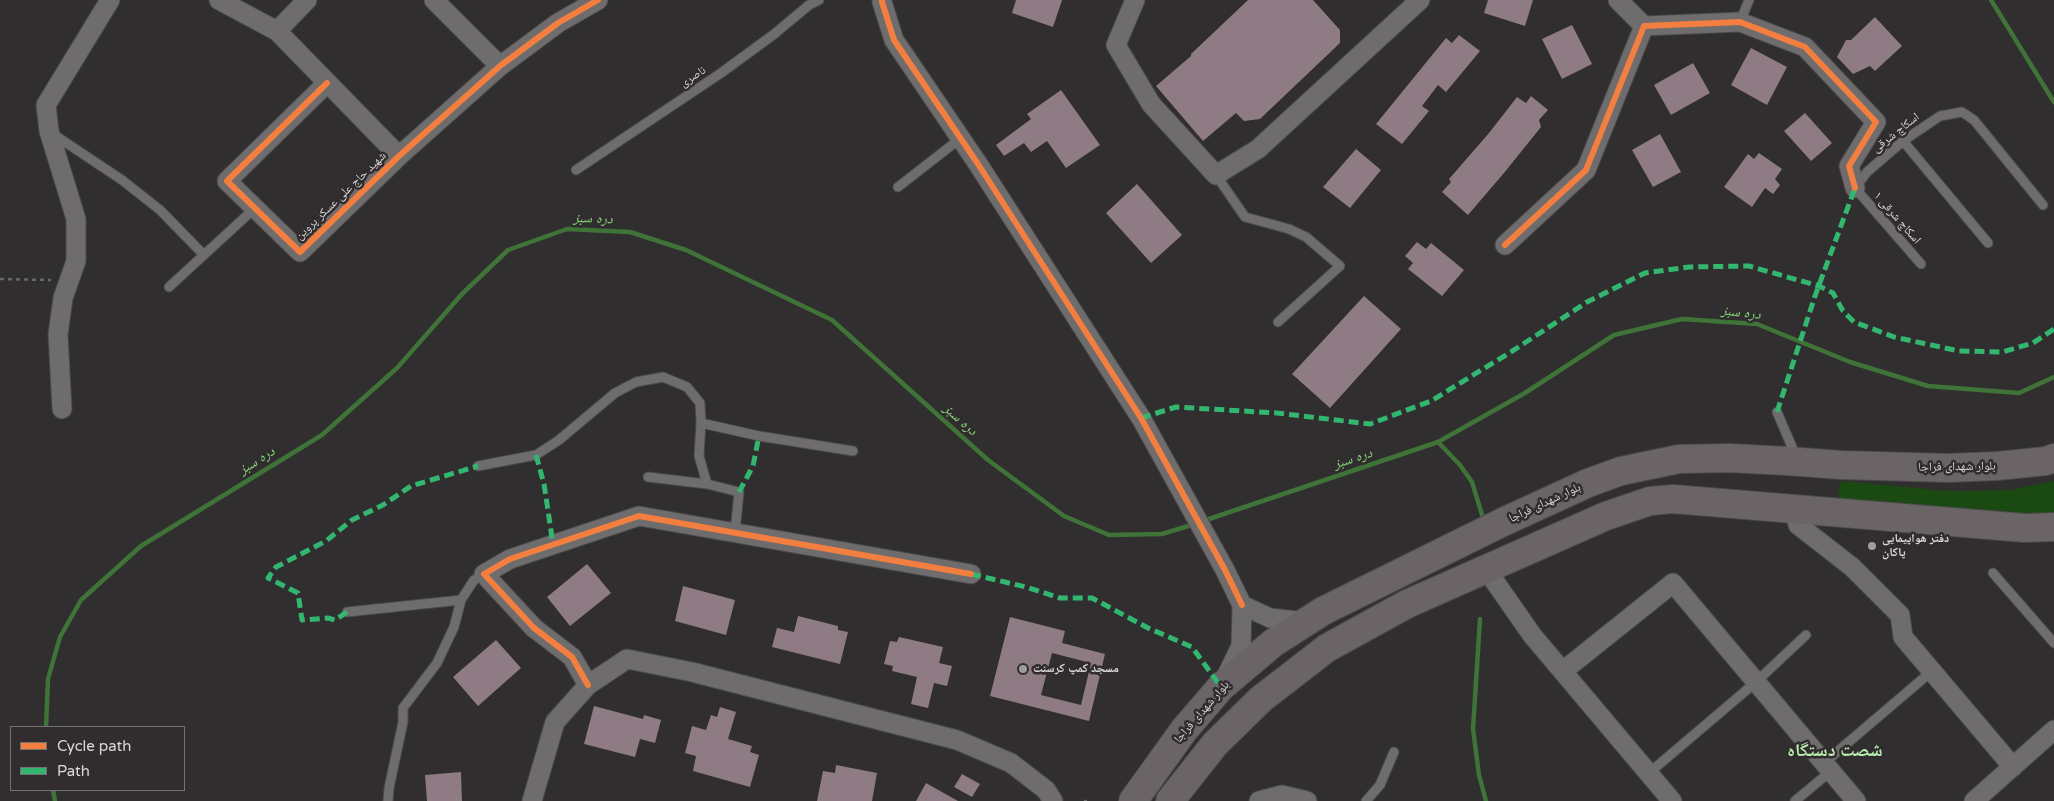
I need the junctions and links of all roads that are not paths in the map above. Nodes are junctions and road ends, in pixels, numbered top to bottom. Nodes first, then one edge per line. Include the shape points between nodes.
1 (110, 0) edge
2 (219, 0) edge
3 (307, 0) edge
4 (434, 0) edge
5 (598, 0) edge
6 (820, 0) edge
7 (1135, 0) edge
8 (1420, 0) edge
9 (1618, 0) edge
10 (1749, 0) edge
11 (880, 1) edge
12 (1740, 22) junction
13 (1644, 26) junction
14 (276, 31) junction
15 (500, 66) junction
16 (327, 83) junction
17 (49, 131) junction
18 (961, 138) junction
19 (1903, 141) junction
20 (399, 156) junction
21 (576, 170) dead end
22 (1216, 175) junction
23 (898, 187) dead end
24 (1855, 188) junction
25 (2044, 206) dead end
26 (254, 208) junction
27 (1988, 243) dead end
28 (1505, 245) dead end
29 (204, 255) junction
30 (1922, 264) dead end
31 (170, 287) dead end
32 (1278, 322) dead end
33 (62, 409) dead end
34 (1777, 412) dead end
35 (701, 423) junction
36 (852, 450) dead end
37 (2054, 458) edge
38 (1788, 460) junction
39 (478, 466) dead end
40 (648, 477) dead end
41 (707, 484) junction
42 (1795, 509) junction
43 (2054, 527) edge
44 (735, 532) junction
45 (1486, 569) junction
46 (484, 574) junction
47 (971, 574) dead end
48 (1994, 574) dead end
49 (460, 600) junction
50 (1242, 605) junction
51 (347, 612) dead end
52 (1305, 622) junction
53 (1806, 635) dead end
54 (2054, 643) edge
55 (1932, 671) junction
56 (1563, 672) junction
57 (1756, 682) junction
58 (588, 685) junction
59 (1221, 687) junction
60 (2054, 730) edge
61 (1394, 752) dead end
62 (1828, 767) junction
63 (2013, 767) junction
64 (1649, 773) junction
65 (388, 801) edge
66 (532, 801) edge
67 (1053, 801) edge
68 (1133, 801) edge
69 (1170, 801) edge
70 (1259, 801) edge
71 (1307, 801) edge
72 (1366, 801) edge
73 (1672, 801) edge
74 (1795, 801) edge
75 (1856, 801) edge
76 (1974, 801) edge

1 - 17 street via 46,105
2 - 14 street
3 - 14 street
4 - 15 street
5 - 15 street, شهید حاج علی عسکر پروین via 558,23
6 - 21 lane, ناصری via 809,5 721,73
7 - 22 street via 1116,45 1151,104
8 - 22 street via 1258,149
9 - 13 street
10 - 12 lane
11 - 18 street via 894,40
12 - 13 street
12 - 24 street via 1805,47 1876,122 1849,166
13 - 28 street via 1586,170
14 - 16 street
15 - 20 street, شهید حاج علی عسکر پروین
16 - 20 street
16 - 26 street via 227,181
17 - 29 lane via 160,210
17 - 33 street via 76,219 76,260 63,298 58,334
18 - 23 lane
18 - 50 street via 1141,418 1226,570
19 - 24 lane, اسکاچ شرقی via 1867,172
19 - 25 lane, اسکاچ شرقی via 1940,116 1962,112 1974,120
19 - 27 lane
20 - 26 street, شهید حاج علی عسکر پروین via 300,252
22 - 32 lane via 1245,216 1306,237 1340,266
24 - 30 lane, اسکاچ شرقی ۱
26 - 29 lane
29 - 31 lane
34 - 38 lane via 1792,447
35 - 36 lane via 759,436
35 - 39 lane via 700,404 687,387 663,377 636,382 615,393 536,455
35 - 41 lane via 699,456
37 - 38 main road, بلوار شهدای فراجا via 1997,466 1948,468
38 - 52 main road, بلوار شهدای فراجا via 1678,459 1622,471 1503,522
40 - 41 lane
41 - 44 lane via 738,492
42 - 43 main road via 2025,528
42 - 45 main road via 1673,499 1650,501 1606,516
42 - 55 street via 1798,525 1852,568 1900,615 1903,637
44 - 46 street via 639,516 519,556
44 - 47 street
45 - 56 street via 1532,635
45 - 69 main road via 1406,604 1327,648 1261,698 1215,744
46 - 49 lane via 474,580
46 - 58 street via 534,628 572,658
48 - 54 lane
49 - 51 lane
49 - 65 lane via 454,627 437,663 403,708
50 - 52 street via 1270,618
50 - 59 street via 1241,646
52 - 59 main road, بلوار شهدای فراجا via 1273,643
53 - 57 lane
55 - 62 lane
55 - 63 street
56 - 57 street via 1673,583
56 - 64 street
57 - 62 street
57 - 64 lane
58 - 66 street via 555,722
58 - 67 street via 627,659 692,672 957,740 1011,762 1046,790
59 - 68 main road, بلوار شهدای فراجا via 1184,730
60 - 63 street
61 - 72 lane via 1380,785
62 - 74 lane
62 - 75 street
63 - 76 street
64 - 73 street
70 - 71 street via 1282,795

